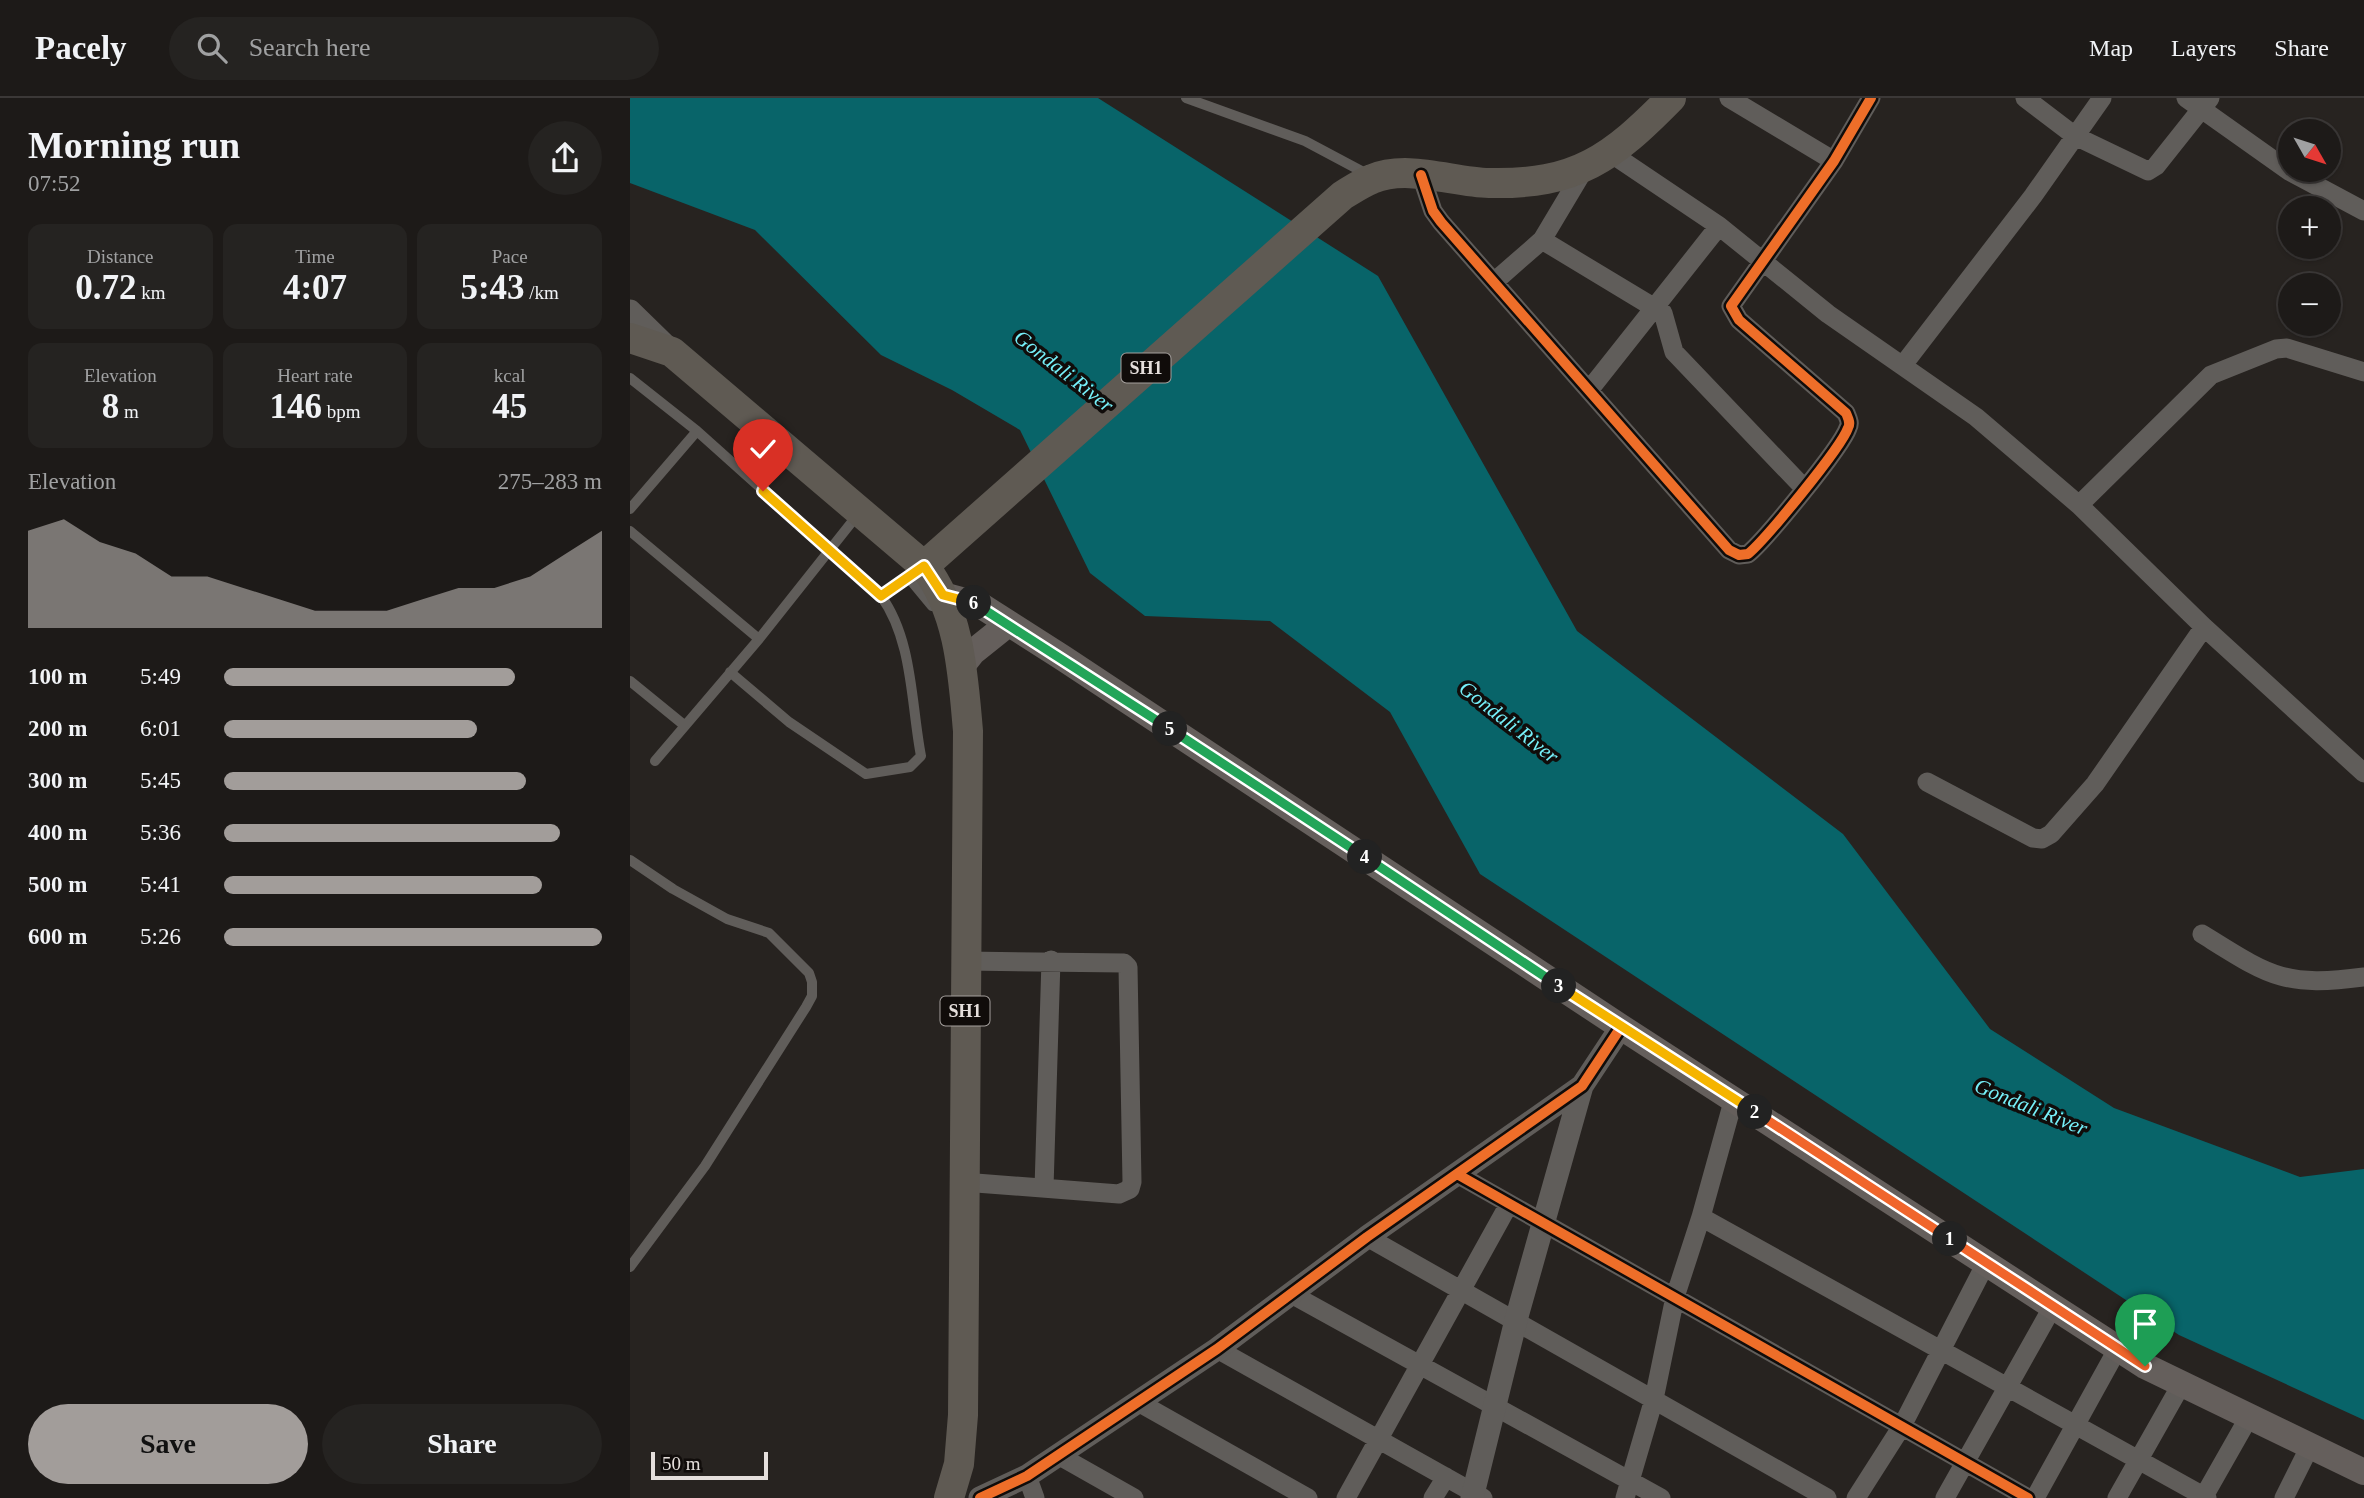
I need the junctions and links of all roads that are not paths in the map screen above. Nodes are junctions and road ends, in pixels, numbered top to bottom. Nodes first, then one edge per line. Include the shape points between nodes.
1 (1186, 98) edge
2 (1671, 98) edge
3 (1729, 98) edge
4 (1871, 98) edge
5 (2025, 98) edge
6 (2102, 98) edge
7 (2199, 101) edge
8 (2075, 136) junction
9 (1612, 154) junction
10 (1834, 161) junction
11 (1585, 168) junction
12 (1421, 175) junction
13 (1373, 178) junction
14 (2364, 211) edge
15 (1719, 226) junction
16 (1542, 240) junction
17 (1762, 260) junction
18 (1494, 282) junction
19 (1656, 307) junction
20 (630, 311) edge
21 (630, 338) edge
22 (672, 352) junction
23 (1903, 365) junction
24 (2364, 372) edge
25 (630, 378) edge
26 (1590, 389) junction
27 (697, 431) junction
28 (1804, 488) junction
29 (2079, 505) junction
30 (630, 509) edge
31 (859, 512) junction
32 (630, 531) edge
33 (830, 550) junction
34 (916, 571) junction
35 (943, 595) junction
36 (881, 596) junction
37 (1009, 624) junction
38 (2204, 627) junction
39 (955, 637) junction
40 (759, 639) junction
41 (962, 666) junction
42 (730, 672) junction
43 (630, 681) edge
44 (684, 725) junction
45 (655, 761) dead end
46 (2362, 768) edge
47 (1927, 782) dead end
48 (630, 860) edge
49 (2202, 934) dead end
50 (1051, 960) junction
51 (965, 961) junction
52 (2364, 977) edge
53 (1620, 1027) junction
54 (1582, 1086) junction
55 (1734, 1098) junction
56 (1457, 1174) junction
57 (963, 1182) junction
58 (1044, 1188) junction
59 (1509, 1204) junction
60 (1702, 1217) junction
61 (1544, 1223) junction
62 (1367, 1237) junction
63 (1986, 1263) junction
64 (630, 1267) edge
65 (1462, 1290) junction
66 (1293, 1295) junction
67 (1675, 1297) junction
68 (2053, 1306) junction
69 (1516, 1320) junction
70 (2118, 1348) junction
71 (1217, 1349) junction
72 (1943, 1350) junction
73 (1421, 1364) junction
74 (2181, 1385) junction
75 (2008, 1386) junction
76 (1654, 1399) junction
77 (1138, 1402) junction
78 (1493, 1406) junction
79 (2249, 1417) junction
80 (2076, 1425) junction
81 (1902, 1426) junction
82 (1379, 1438) junction
83 (2310, 1446) junction
84 (1058, 1455) junction
85 (2138, 1460) junction
86 (1965, 1462) junction
87 (2364, 1472) edge
88 (1027, 1476) junction
89 (1446, 1476) junction
90 (1628, 1489) edge
91 (1476, 1496) edge
92 (2205, 1497) edge
93 (950, 1498) edge
94 (980, 1498) edge
95 (1035, 1498) edge
96 (1133, 1498) edge
97 (1308, 1498) edge
98 (1346, 1498) edge
99 (1433, 1498) edge
100 (1661, 1498) edge
101 (1827, 1498) edge
102 (1856, 1498) edge
103 (1945, 1498) edge
104 (2028, 1498) edge
105 (2035, 1498) edge
106 (2118, 1498) edge
107 (2284, 1498) edge

1 - 13 lane via 1305,141
2 - 9 main road, SH1
3 - 10 street
4 - 10 street
5 - 8 street
6 - 8 street
7 - 8 street via 2156,166 2148,171
7 - 14 street via 2289,171
8 - 23 street
9 - 11 main road, SH1
9 - 15 street
10 - 17 street
11 - 12 main road, SH1 via 1509,182
11 - 16 street
12 - 13 main road, SH1
12 - 18 street via 1433,211
13 - 34 main road, SH1 via 1343,194
15 - 17 street
15 - 19 street
16 - 18 street
16 - 19 street
17 - 23 street via 1828,314
17 - 28 street via 1735,298 1734,313 1849,420 1829,458
18 - 26 street
19 - 26 street
19 - 28 street via 1667,319 1674,352
20 - 22 street
21 - 22 main road
22 - 31 main road
23 - 29 street via 1976,416
24 - 29 street via 2287,348 2211,375
25 - 27 lane
26 - 28 street via 1729,550 1739,555 1756,547
27 - 30 lane
27 - 33 lane
29 - 38 street
31 - 33 lane
31 - 34 main road
32 - 40 lane
33 - 36 lane
33 - 40 lane
34 - 35 main road, SH1
34 - 36 lane
34 - 39 lane
35 - 37 main road via 980,606
35 - 39 main road, SH1
36 - 42 lane via 896,621 904,648 921,756 910,767 866,774 789,722
37 - 41 main road
37 - 53 main road
38 - 46 street
38 - 47 street via 2095,784 2052,834 2033,838
39 - 41 main road, SH1
40 - 42 lane
41 - 51 main road, SH1 via 970,827
42 - 44 lane
43 - 44 lane
44 - 45 lane
48 - 64 lane via 727,919 769,933 808,973 812,996 705,1166
49 - 52 street via 2274,976 2304,982
50 - 51 street
50 - 58 street
50 - 58 street via 1119,960 1128,967 1132,1182 1130,1189 1119,1194
51 - 57 main road, SH1
53 - 54 street
53 - 55 main road
54 - 56 street
54 - 61 street
55 - 60 street
55 - 63 main road
56 - 59 street
56 - 62 street
57 - 58 street
57 - 93 main road, SH1 via 963,1415 959,1464
59 - 61 street
59 - 65 street
60 - 67 street
60 - 72 street
61 - 67 street
61 - 69 street
62 - 65 street
62 - 66 street
63 - 68 main road
63 - 72 street
65 - 69 street
65 - 73 street
66 - 71 street
66 - 73 street
67 - 76 street
67 - 81 street
68 - 70 main road
68 - 75 street
69 - 76 street
69 - 78 street
70 - 74 main road
70 - 80 street
71 - 77 street
71 - 82 street
72 - 75 street
72 - 81 street
73 - 78 street
73 - 82 street
74 - 79 main road
74 - 85 street
75 - 80 street
75 - 86 street
76 - 90 street
76 - 101 street
77 - 84 street
77 - 97 street
78 - 90 street
78 - 91 street
79 - 83 main road
79 - 92 street
80 - 85 street
80 - 105 street
81 - 86 street
81 - 102 street
82 - 89 street
82 - 98 street
83 - 87 main road
83 - 107 street
84 - 88 street
84 - 96 street
85 - 92 street
85 - 106 street
86 - 103 street
86 - 104 street
88 - 94 street
88 - 95 street
89 - 91 street
89 - 99 street
90 - 100 street

